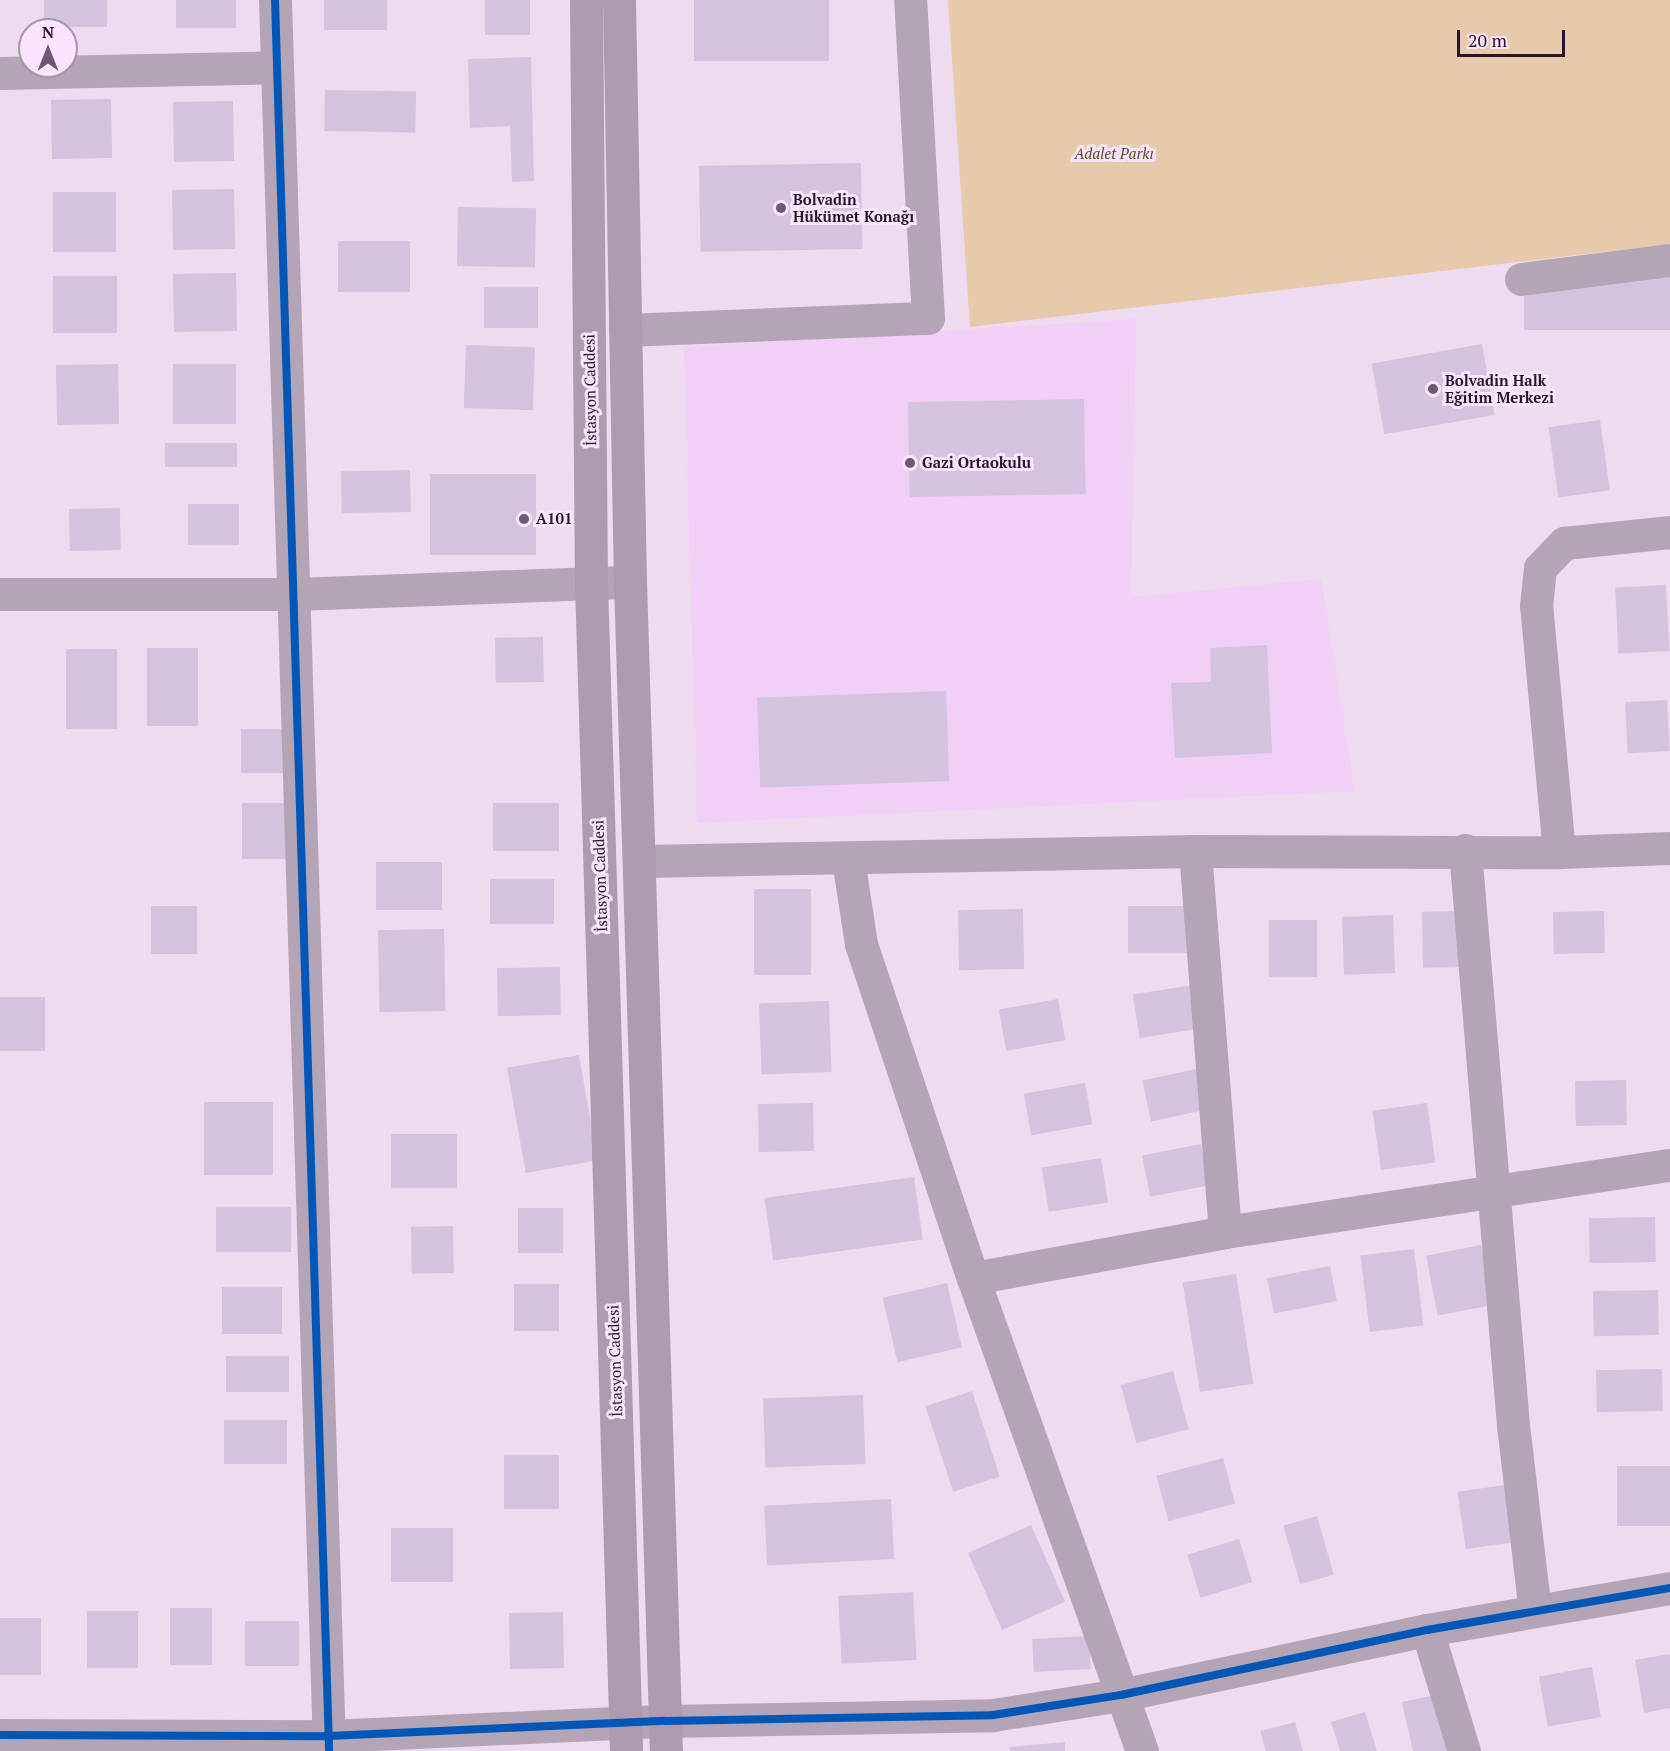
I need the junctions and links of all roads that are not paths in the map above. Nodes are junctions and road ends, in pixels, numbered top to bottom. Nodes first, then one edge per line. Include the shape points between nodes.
1 (275, 0) edge
2 (586, 0) edge
3 (619, 0) edge
4 (910, 0) edge
5 (277, 67) junction
6 (0, 73) edge
7 (1670, 260) edge
8 (1521, 279) dead end
9 (625, 330) junction
10 (1670, 532) edge
11 (630, 582) junction
12 (591, 583) junction
13 (0, 594) edge
14 (295, 594) junction
15 (1670, 848) edge
16 (1465, 850) junction
17 (1195, 851) junction
18 (1558, 852) junction
19 (848, 859) junction
20 (641, 861) junction
21 (1670, 1165) edge
22 (1494, 1191) junction
23 (1225, 1232) junction
24 (973, 1278) junction
25 (1670, 1588) edge
26 (1535, 1611) junction
27 (1427, 1630) junction
28 (1121, 1695) junction
29 (0, 1735) edge
30 (665, 1736) edge
31 (626, 1738) edge
32 (329, 1744) edge
33 (1142, 1751) edge
34 (1464, 1751) edge

1 - 5 street
2 - 12 main road, İstasyon Caddesi
3 - 9 main road
4 - 9 street via 928,318
5 - 6 street
5 - 14 street
7 - 8 street
9 - 11 main road
10 - 18 street via 1564,543 1540,568 1536,606
11 - 12 street
11 - 20 main road
12 - 14 street
12 - 31 main road, İstasyon Caddesi
13 - 14 street
14 - 32 street
15 - 18 street
16 - 17 street
16 - 18 street
16 - 22 street
17 - 19 street
17 - 23 street
19 - 20 street
19 - 24 street via 861,944
20 - 30 main road
21 - 22 street
22 - 23 street
22 - 26 street via 1513,1425
23 - 24 street
24 - 28 street
25 - 26 street
26 - 27 street
27 - 28 street
27 - 34 street
28 - 30 street via 993,1715
28 - 33 street
29 - 32 street
30 - 31 street
31 - 32 street

